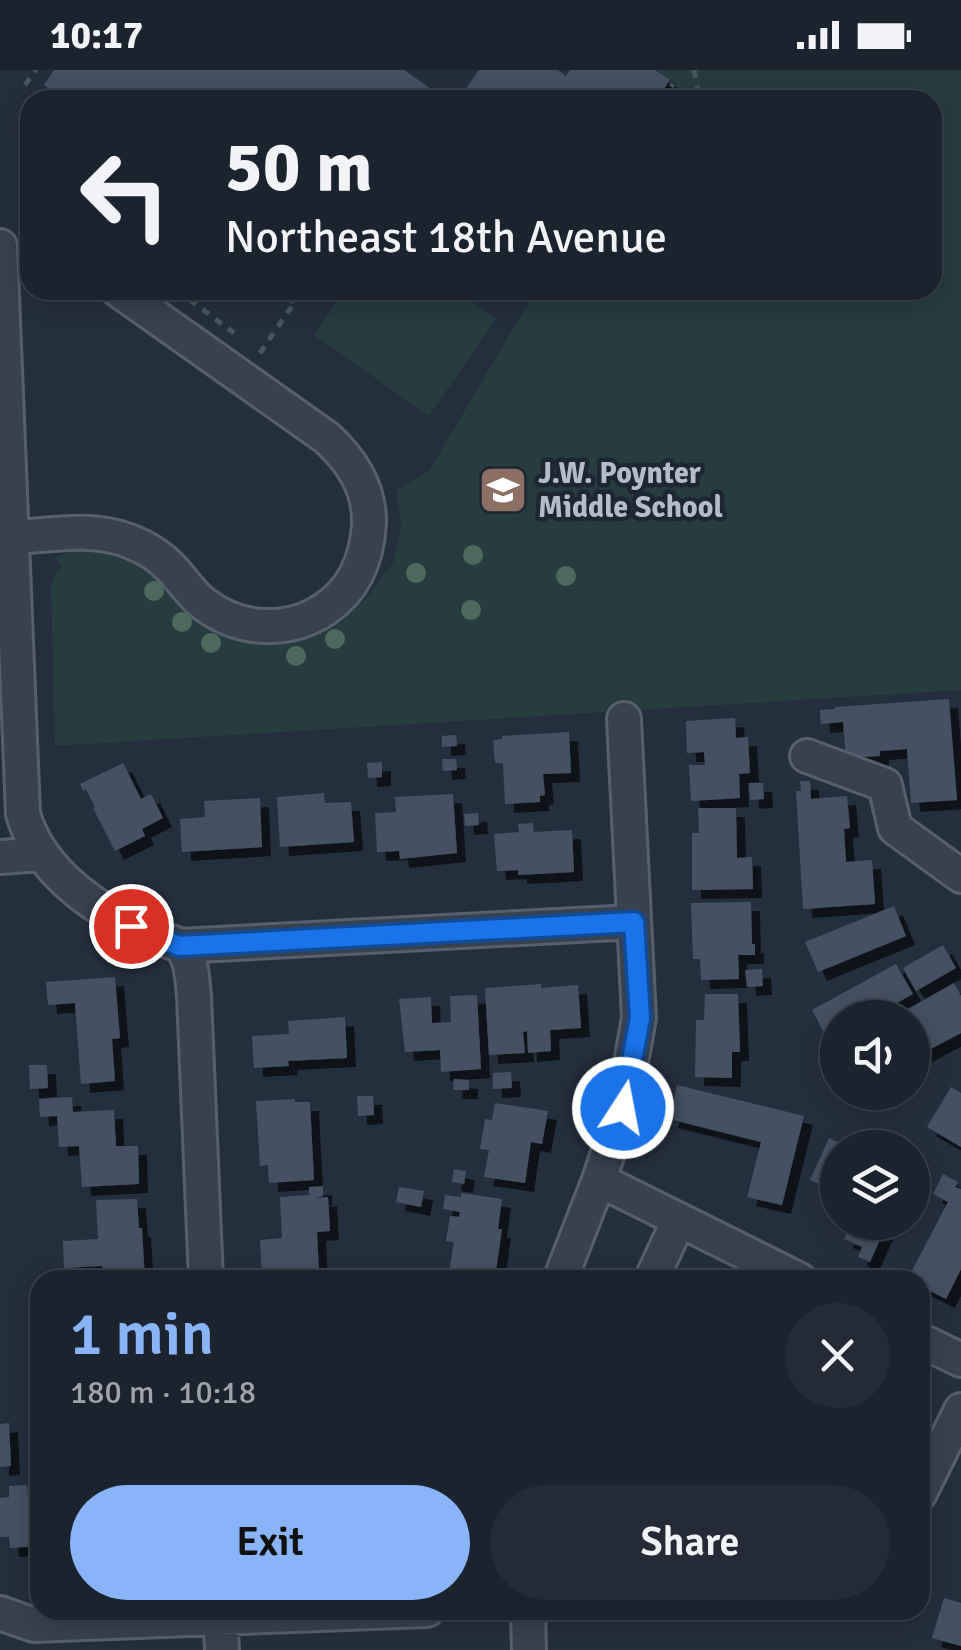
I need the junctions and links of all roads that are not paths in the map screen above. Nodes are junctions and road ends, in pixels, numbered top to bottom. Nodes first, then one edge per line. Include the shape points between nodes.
1 (0, 246) edge
2 (16, 280) edge
3 (132, 300) edge
4 (6, 538) edge
5 (624, 719) dead end
6 (806, 756) dead end
7 (42, 854) junction
8 (0, 857) edge
9 (961, 876) edge
10 (634, 922) junction
11 (179, 946) junction
12 (599, 1180) junction
13 (679, 1220) junction
14 (206, 1270) edge
15 (564, 1270) edge
16 (656, 1270) edge
17 (780, 1270) edge
18 (930, 1345) edge
19 (961, 1360) edge
20 (961, 1410) edge
21 (930, 1473) edge
22 (0, 1612) edge
23 (298, 1620) edge
24 (528, 1620) edge
25 (221, 1626) edge
26 (530, 1650) edge

1 - 2 street
2 - 4 street
3 - 4 street via 346,456 367,497 369,520 352,584 306,620 243,624 202,603 170,566 130,541 96,532
4 - 7 street via 23,814
5 - 10 street
6 - 9 street via 885,786 895,828
7 - 8 street
7 - 11 street via 106,912
10 - 11 street
10 - 12 street via 640,1018 623,1108
11 - 14 street via 192,971
12 - 13 street
12 - 15 street
13 - 16 street
13 - 17 street
18 - 19 street
20 - 21 street
22 - 25 street via 34,1625
23 - 25 street
24 - 26 street

